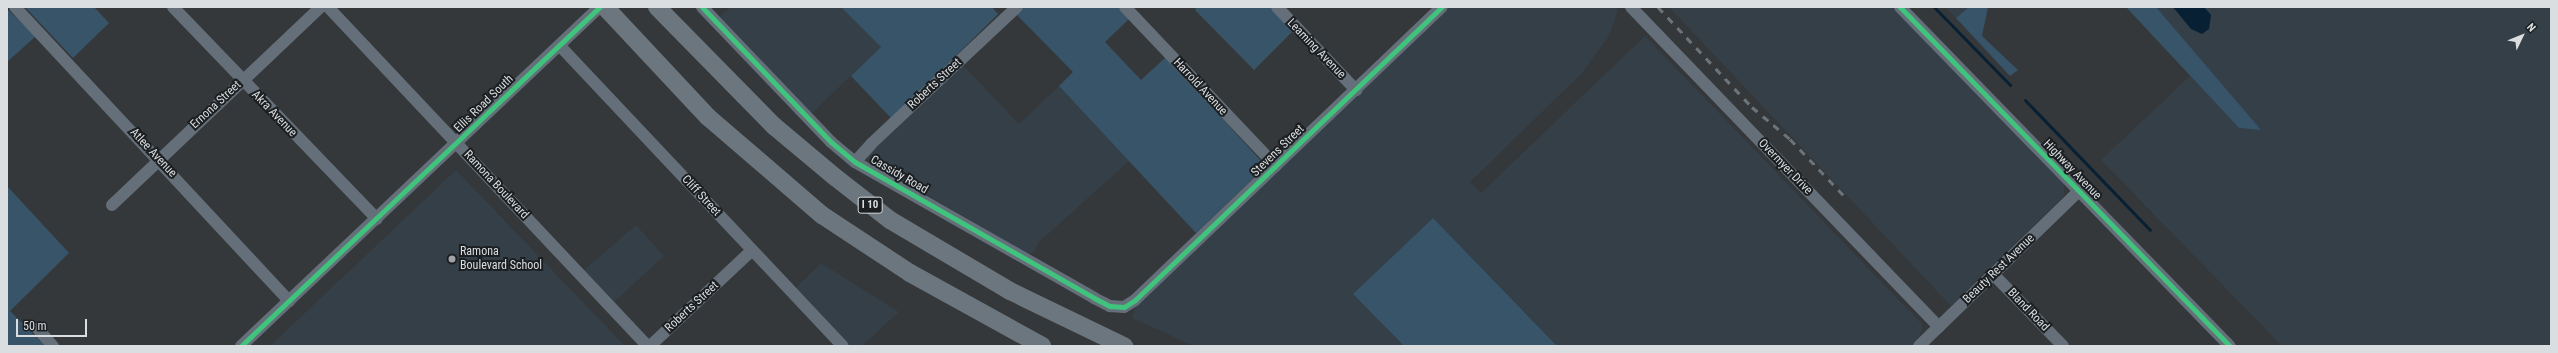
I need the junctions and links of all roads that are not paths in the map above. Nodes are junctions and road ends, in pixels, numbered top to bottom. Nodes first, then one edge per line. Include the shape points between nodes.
1 (15, 7) edge
2 (173, 7) edge
3 (321, 7) edge
4 (328, 7) edge
5 (600, 7) edge
6 (605, 7) edge
7 (657, 7) edge
8 (702, 7) edge
9 (1017, 7) edge
10 (1125, 7) edge
11 (1277, 7) edge
12 (1631, 7) edge
13 (1900, 7) edge
14 (1436, 9) edge
15 (560, 46) junction
16 (243, 81) junction
17 (1356, 90) junction
18 (457, 144) junction
19 (158, 159) junction
20 (855, 162) junction
21 (1276, 166) junction
22 (2079, 191) junction
23 (112, 205) dead end
24 (377, 219) junction
25 (751, 251) junction
26 (1994, 275) junction
27 (289, 301) junction
28 (1124, 307) joint
29 (1939, 327) junction
30 (38, 329) dead end
31 (53, 346) edge
32 (241, 346) edge
33 (649, 346) edge
34 (843, 346) edge
35 (1042, 346) edge
36 (1124, 346) edge
37 (1919, 346) edge
38 (2063, 346) edge
39 (2230, 346) edge

1 - 19 street, Atlee Avenue
2 - 16 street, Akra Avenue
3 - 16 street, Ernona Street
4 - 18 street, Ramona Boulevard
5 - 15 street, Ellis Road South
6 - 35 highway via 708,118 822,215 910,273
7 - 36 highway, I 10 via 774,126 890,220 1010,291
8 - 20 street, Cassidy Road via 831,142
9 - 20 street, Roberts Street
10 - 21 street, Harrold Avenue
11 - 17 street, Leaming Avenue
12 - 29 street, Overmyer Drive
13 - 22 street, Highway Avenue
14 - 17 street, Stevens Street
15 - 18 street, Ellis Road South
15 - 25 street, Cliff Street
16 - 19 street, Ernona Street
16 - 24 street, Akra Avenue
17 - 21 street, Stevens Street
18 - 24 street, Ellis Road South
18 - 33 street, Ramona Boulevard
19 - 23 street, Ernona Street
19 - 27 street, Atlee Avenue
20 - 28 street, Cassidy Road via 1094,298 1110,306
21 - 28 street, Stevens Street via 1135,300
22 - 26 street, Beauty Rest Avenue
22 - 39 street, Highway Avenue
24 - 27 street, Ellis Road South
25 - 33 street, Roberts Street
25 - 34 street, Cliff Street
26 - 29 street, Beauty Rest Avenue
26 - 38 street, Bland Road
27 - 32 street, Ellis Road South
29 - 37 street, Beauty Rest Avenue
30 - 31 street

